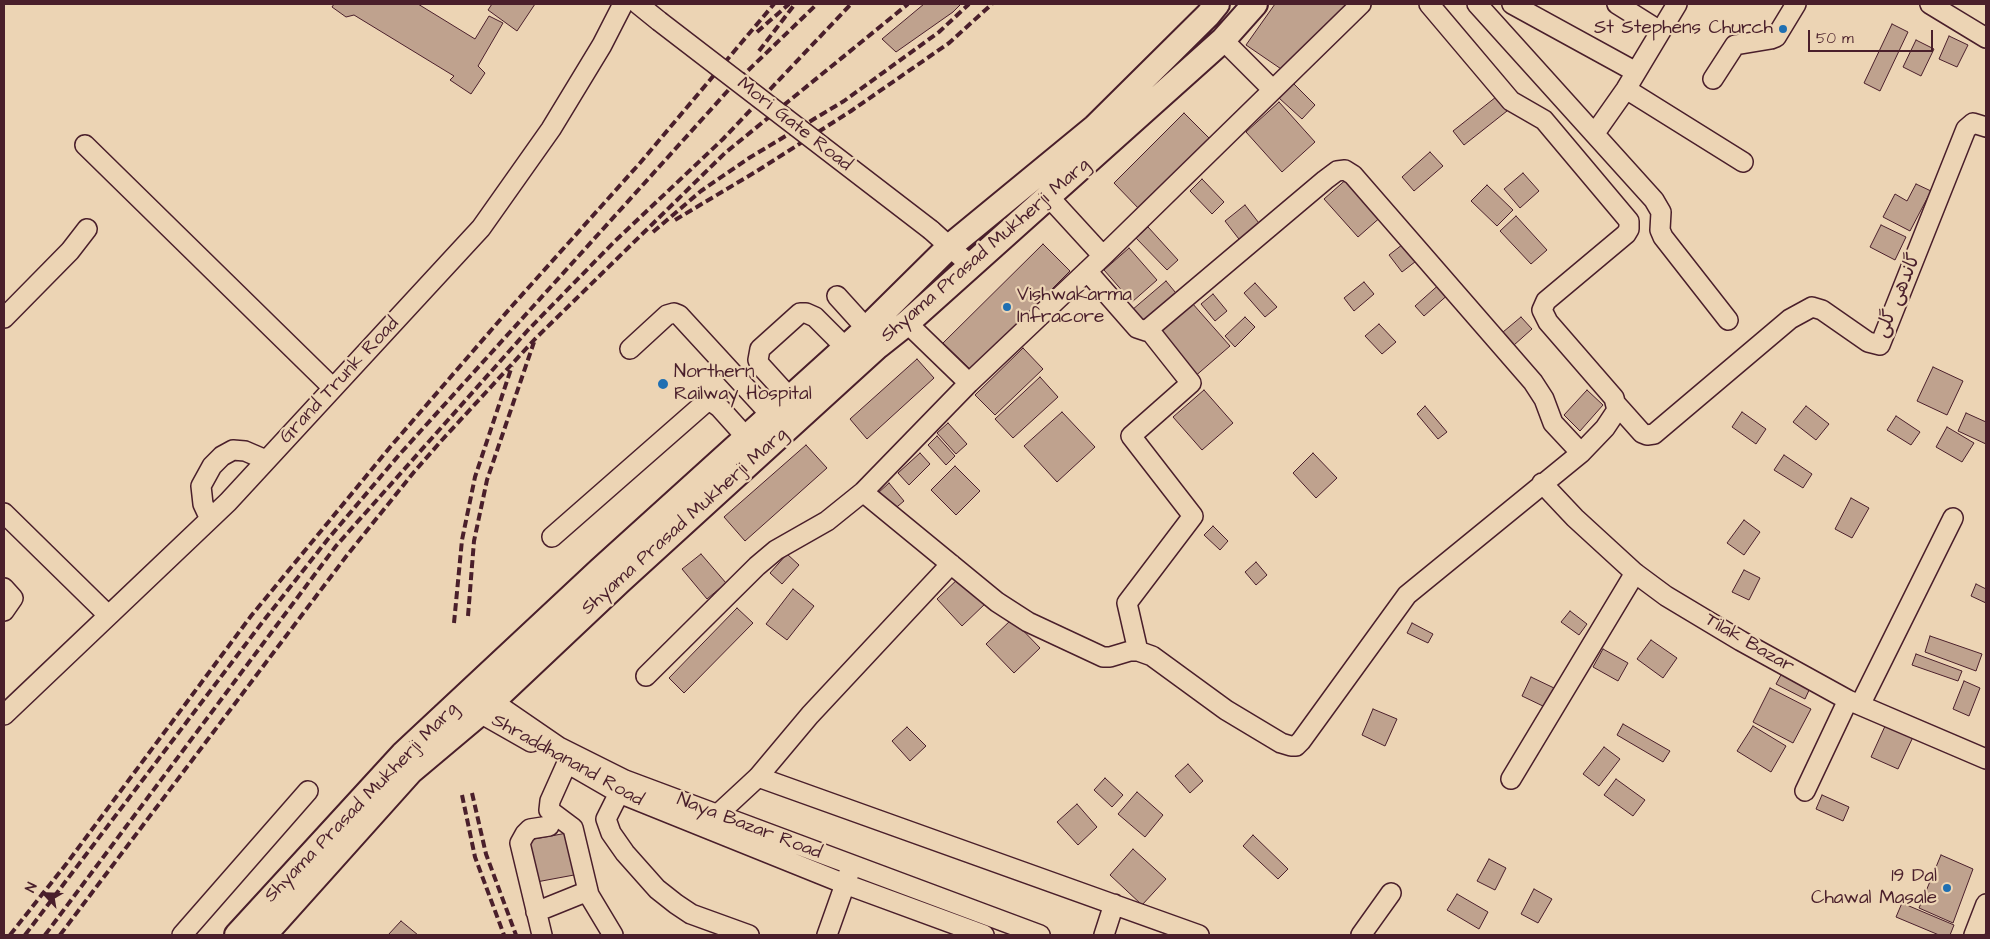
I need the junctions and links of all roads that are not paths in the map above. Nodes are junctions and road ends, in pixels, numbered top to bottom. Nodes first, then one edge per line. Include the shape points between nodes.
1 (623, 4) edge
2 (638, 4) edge
3 (1218, 4) edge
4 (1254, 4) edge
5 (1361, 4) edge
6 (1429, 4) edge
7 (1477, 4) edge
8 (1512, 4) edge
9 (1617, 4) edge
10 (1677, 4) edge
11 (1796, 4) edge
12 (1930, 4) edge
13 (1660, 31) junction
14 (1986, 38) edge
15 (1223, 40) junction
16 (1636, 72) junction
17 (1713, 79) dead end
18 (1626, 89) junction
19 (1273, 90) junction
20 (1986, 127) edge
21 (1595, 133) junction
22 (85, 145) dead end
23 (1743, 162) dead end
24 (1048, 196) junction
25 (87, 229) dead end
26 (949, 247) junction
27 (1103, 256) junction
28 (970, 265) junction
29 (1087, 271) junction
30 (837, 296) dead end
31 (4, 318) edge
32 (1728, 320) dead end
33 (907, 323) junction
34 (1149, 330) junction
35 (863, 338) junction
36 (630, 349) dead end
37 (969, 383) junction
38 (332, 388) junction
39 (790, 398) junction
40 (1617, 404) junction
41 (771, 414) junction
42 (746, 437) junction
43 (1581, 453) junction
44 (266, 460) junction
45 (1542, 483) junction
46 (863, 492) junction
47 (4, 513) edge
48 (1953, 518) dead end
49 (210, 519) junction
50 (552, 537) dead end
51 (951, 564) junction
52 (1635, 573) junction
53 (4, 588) edge
54 (4, 611) edge
55 (108, 615) junction
56 (1138, 651) junction
57 (646, 676) dead end
58 (479, 697) junction
59 (1854, 702) junction
60 (4, 715) edge
61 (1986, 759) edge
62 (567, 763) junction
63 (758, 777) junction
64 (1511, 779) dead end
65 (622, 787) junction
66 (308, 791) dead end
67 (1805, 791) dead end
68 (717, 815) junction
69 (549, 826) dead end
70 (852, 866) junction
71 (845, 884) junction
72 (588, 891) junction
73 (1391, 893) dead end
74 (1114, 904) junction
75 (1986, 904) edge
76 (536, 912) junction
77 (182, 935) edge
78 (237, 935) edge
79 (264, 935) edge
80 (542, 935) edge
81 (613, 935) edge
82 (749, 935) edge
83 (827, 935) edge
84 (984, 935) edge
85 (1040, 935) edge
86 (1104, 935) edge
87 (1199, 935) edge
88 (1361, 935) edge
89 (1974, 935) edge

1 - 38 street, Grand Trunk Road via 602,45 550,129 481,228
2 - 26 street, Mori Gate Road, bridge
3 - 26 main road, Shyama Prasad Mukherji Marg via 1095,127
4 - 15 main road, Shyama Prasad Mukherji Marg
5 - 19 street
6 - 40 street via 1507,97 1544,120 1629,221 1626,234 1546,301 1542,310 1548,322
7 - 21 street
8 - 16 street
9 - 13 street
10 - 13 street
11 - 17 street via 1776,37 1735,45
12 - 14 street
13 - 16 street
15 - 19 street
15 - 24 main road, Shyama Prasad Mukherji Marg
16 - 18 street
18 - 21 street
18 - 23 street
19 - 27 street
20 - 40 street, گاندھی گلی via 1973,123 1966,129 1880,345 1868,342 1822,310 1812,307 1790,320 1654,434 1639,431
21 - 32 street via 1660,208 1663,237
22 - 38 street
24 - 27 street
24 - 28 main road, Shyama Prasad Mukherji Marg
25 - 31 street via 70,251
26 - 28 street, Mori Gate Road
26 - 35 main road, Shyama Prasad Mukherji Marg
27 - 29 street
28 - 33 main road, Shyama Prasad Mukherji Marg
29 - 34 street via 1137,328
29 - 37 street
30 - 35 street
33 - 35 main road, Shyama Prasad Mukherji Marg
33 - 37 street
34 - 43 street via 1324,180 1337,171 1345,170 1353,175 1533,382 1554,423
34 - 56 street via 1190,383 1131,436 1193,516 1127,603
35 - 39 main road, Shyama Prasad Mukherji Marg
35 - 39 street via 800,313 760,349 758,360
35 - 58 main road, Shyama Prasad Mukherji Marg via 620,581
36 - 41 street via 667,315 679,315
37 - 46 street
38 - 44 street, Grand Trunk Road
39 - 41 main road, Shyama Prasad Mukherji Marg
40 - 43 street via 1612,419
41 - 42 main road, Shyama Prasad Mukherji Marg
42 - 50 street via 719,407 706,402
42 - 58 main road, Shyama Prasad Mukherji Marg
43 - 45 street
44 - 49 street, Grand Trunk Road
44 - 49 street via 245,451 233,450 212,466 201,486 203,504
45 - 52 street, Tilak Bazar
45 - 56 street via 1407,595 1296,746 1287,746 1226,710 1152,656
46 - 51 street
46 - 57 street via 827,521 776,550 757,566
47 - 55 street
48 - 59 street
49 - 55 street, Grand Trunk Road
51 - 56 street via 1018,616 1098,655 1110,657
51 - 63 street via 810,715
52 - 59 street, Tilak Bazar via 1666,596 1733,636
52 - 64 street
53 - 54 street via 13,598
55 - 60 street, Grand Trunk Road
58 - 62 street, Shraddhanand Road
58 - 65 street, Naya Bazar Road
58 - 78 main road, Shyama Prasad Mukherji Marg via 403,754
58 - 79 main road, Shyama Prasad Mukherji Marg
59 - 61 street, Tilak Bazar
59 - 67 street
62 - 65 street, Shraddhanand Road
62 - 72 street via 548,805 575,831
63 - 68 street
63 - 74 street
65 - 68 street, Naya Bazar Road
65 - 71 street, Shraddhanand Road
65 - 82 street via 606,819 625,853 657,889 691,914
66 - 77 street
68 - 70 street, Naya Bazar Road
69 - 76 street via 530,829 520,843
70 - 71 street
70 - 85 street, Naya Bazar Road
71 - 83 street
71 - 84 street, Shraddhanand Road
72 - 76 street
72 - 81 street
73 - 88 street
74 - 86 street
74 - 87 street
75 - 89 street
76 - 80 street

